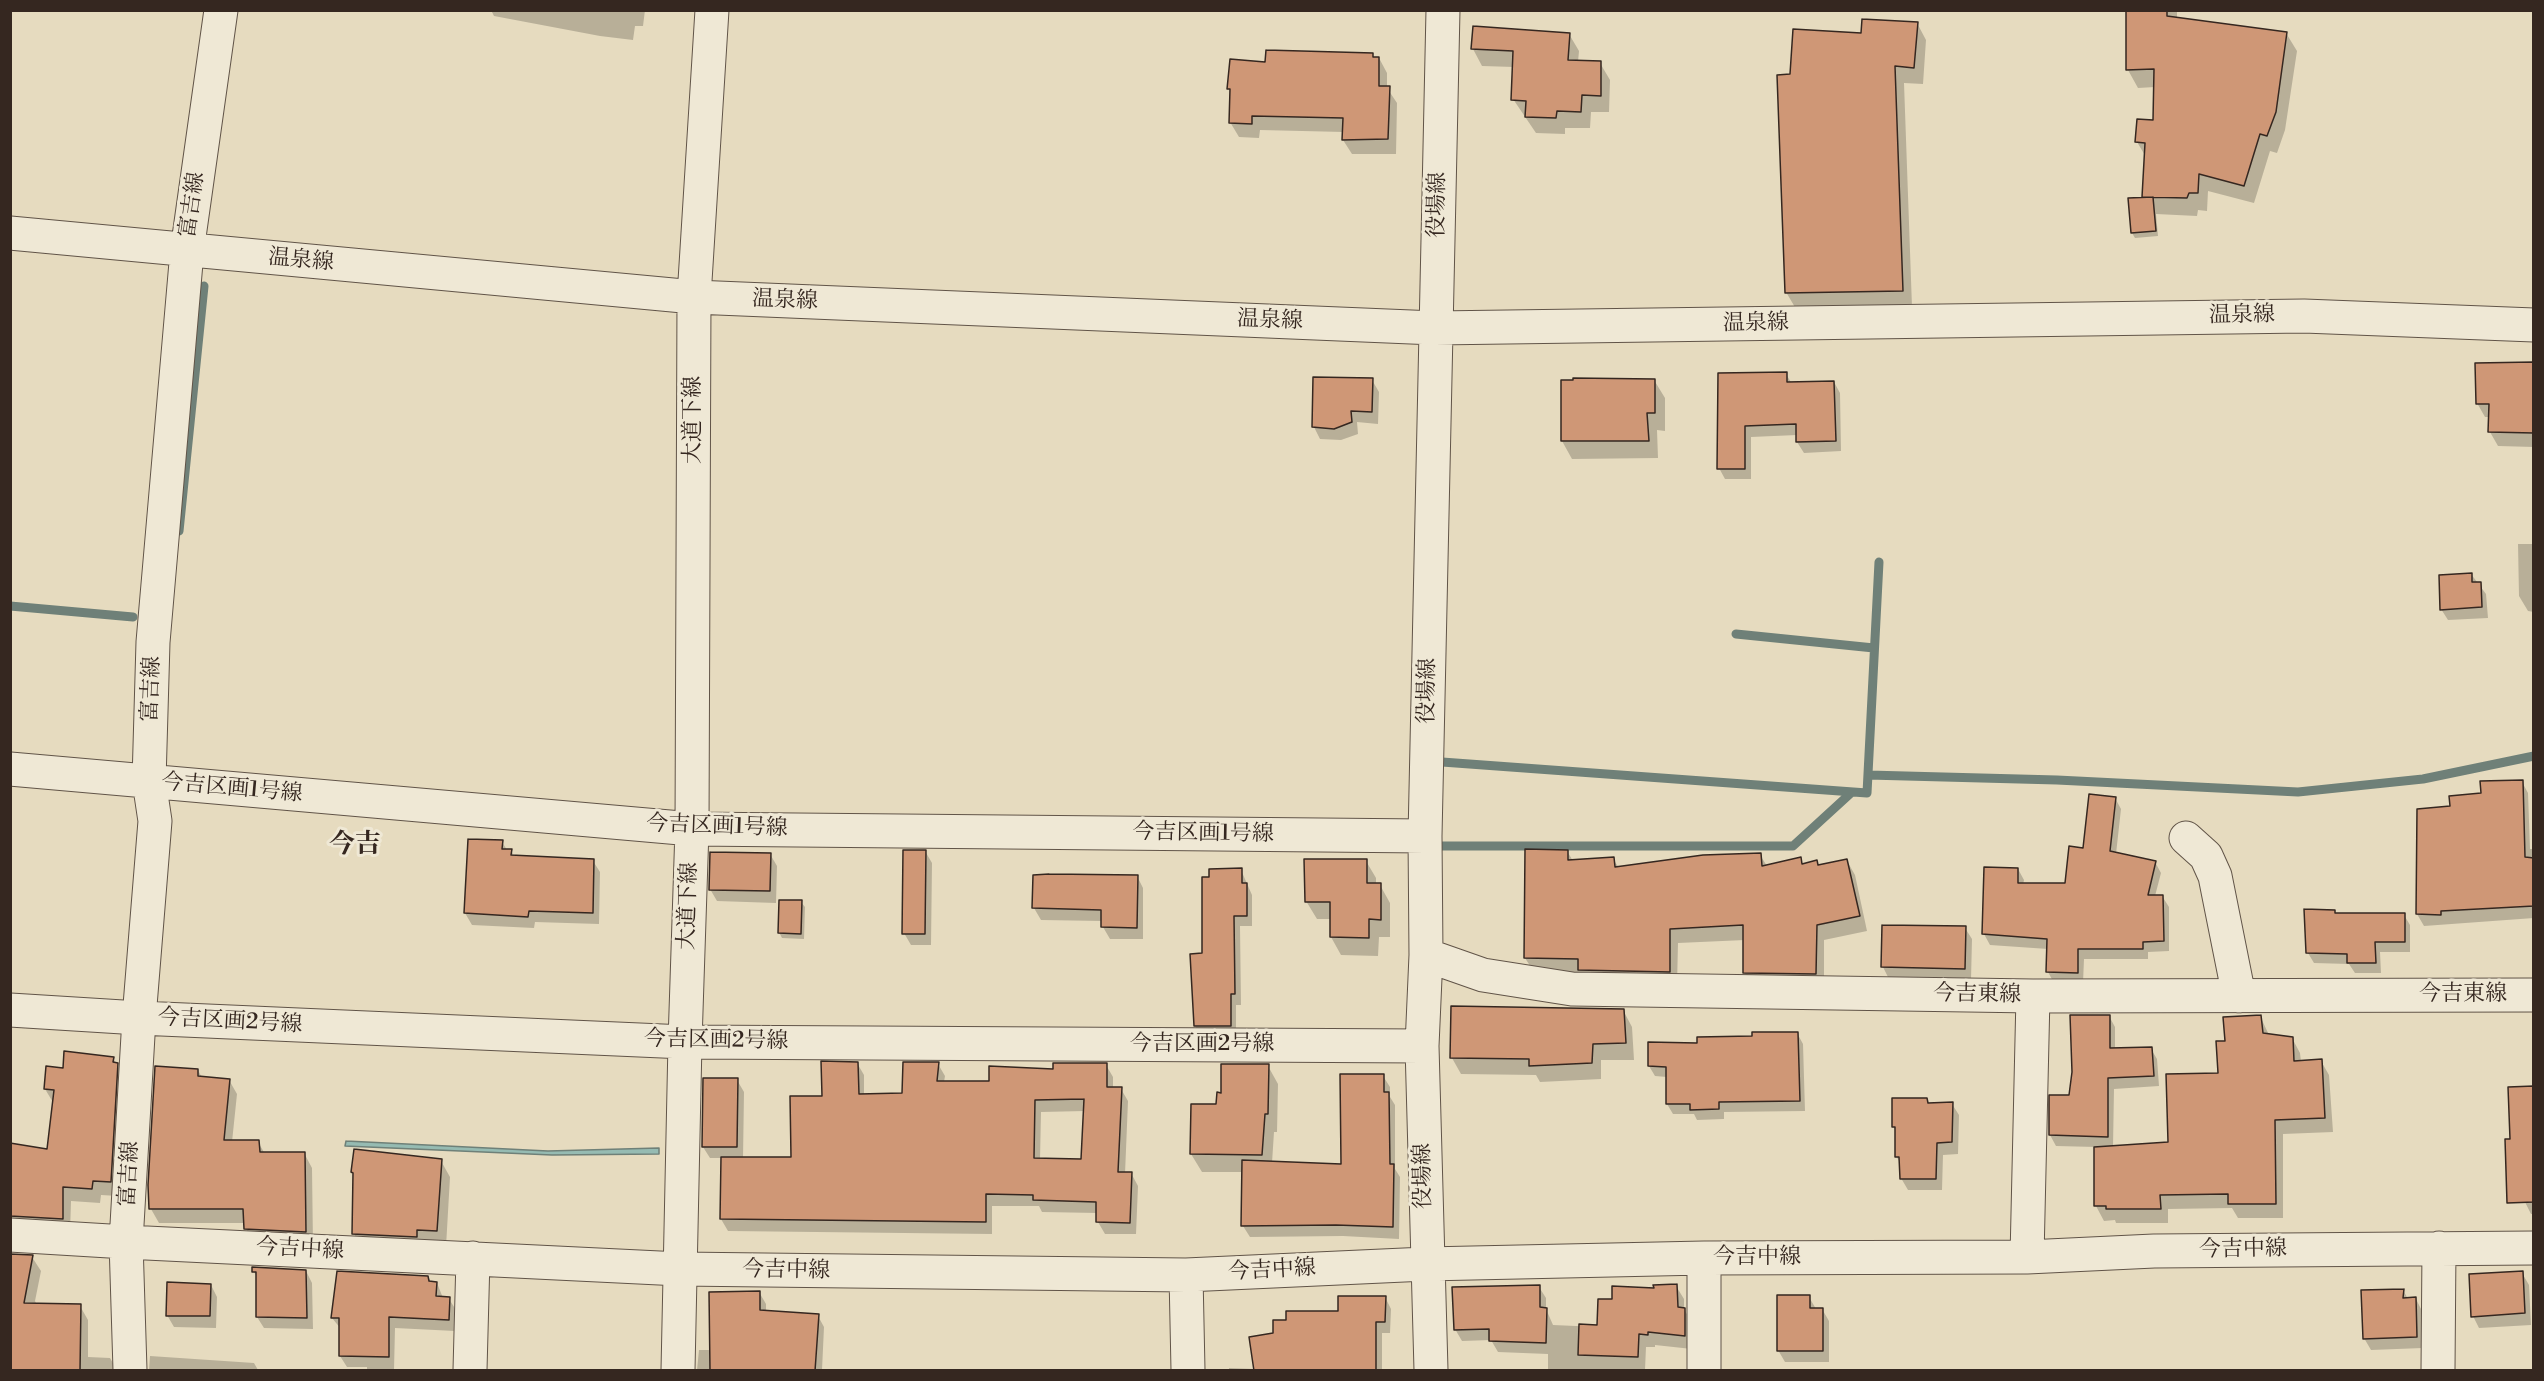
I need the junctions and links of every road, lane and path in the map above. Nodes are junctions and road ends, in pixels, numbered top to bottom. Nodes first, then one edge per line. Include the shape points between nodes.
1 (221, 10) edge
2 (712, 10) edge
3 (1443, 10) edge
4 (10, 233) edge
5 (187, 251) junction
6 (694, 297) junction
7 (2534, 325) edge
8 (1435, 328) junction
9 (10, 769) edge
10 (149, 782) junction
11 (692, 829) junction
12 (1425, 836) junction
13 (2186, 838) dead end
14 (1426, 955) junction
15 (2534, 995) edge
16 (2033, 996) junction
17 (2240, 996) junction
18 (10, 1010) edge
19 (139, 1018) junction
20 (685, 1042) junction
21 (1422, 1046) junction
22 (10, 1234) edge
23 (126, 1242) junction
24 (2439, 1248) junction
25 (2534, 1248) edge
26 (2027, 1257) junction
27 (473, 1258) junction
28 (1704, 1258) junction
29 (1426, 1264) junction
30 (680, 1269) junction
31 (1186, 1275) junction
32 (130, 1371) edge
33 (470, 1371) edge
34 (678, 1371) edge
35 (1188, 1371) edge
36 (1431, 1371) edge
37 (1704, 1371) edge
38 (2438, 1371) edge

1 - 5 street, 富吉線
2 - 6 street, 大道下線
3 - 8 street, 役場線
4 - 5 street, 温泉線
5 - 6 street, 温泉線
5 - 10 street, 富吉線 via 153,642
6 - 8 street, 温泉線
6 - 11 street, 大道下線
7 - 8 street, 温泉線 via 2304,316
8 - 12 street, 役場線
9 - 10 street, 今吉区画1号線
10 - 11 street, 今吉区画1号線
10 - 19 street, 富吉線 via 155,821
11 - 12 street, 今吉区画1号線
11 - 20 street, 大道下線
12 - 14 street, 役場線
13 - 17 street via 2206,856 2215,876
14 - 16 street, 今吉東線 via 1483,975 1572,989
14 - 21 street, 役場線
15 - 17 street, 今吉東線
16 - 17 street, 今吉東線
16 - 26 street
18 - 19 street, 今吉区画2号線
19 - 20 street, 今吉区画2号線
19 - 23 street, 富吉線
20 - 21 street, 今吉区画2号線
20 - 30 street, 大道下線
21 - 29 street, 役場線
22 - 23 street, 今吉中線
23 - 27 street, 今吉中線
23 - 32 street, 富吉線
24 - 25 street, 今吉中線
24 - 26 street, 今吉中線 via 2154,1251
24 - 38 street
26 - 28 street, 今吉中線
27 - 30 street, 今吉中線
27 - 33 street
28 - 29 street, 今吉中線
28 - 37 street
29 - 31 street, 今吉中線
29 - 36 street, 役場線
30 - 31 street, 今吉中線
30 - 34 street, 大道下線
31 - 35 street

